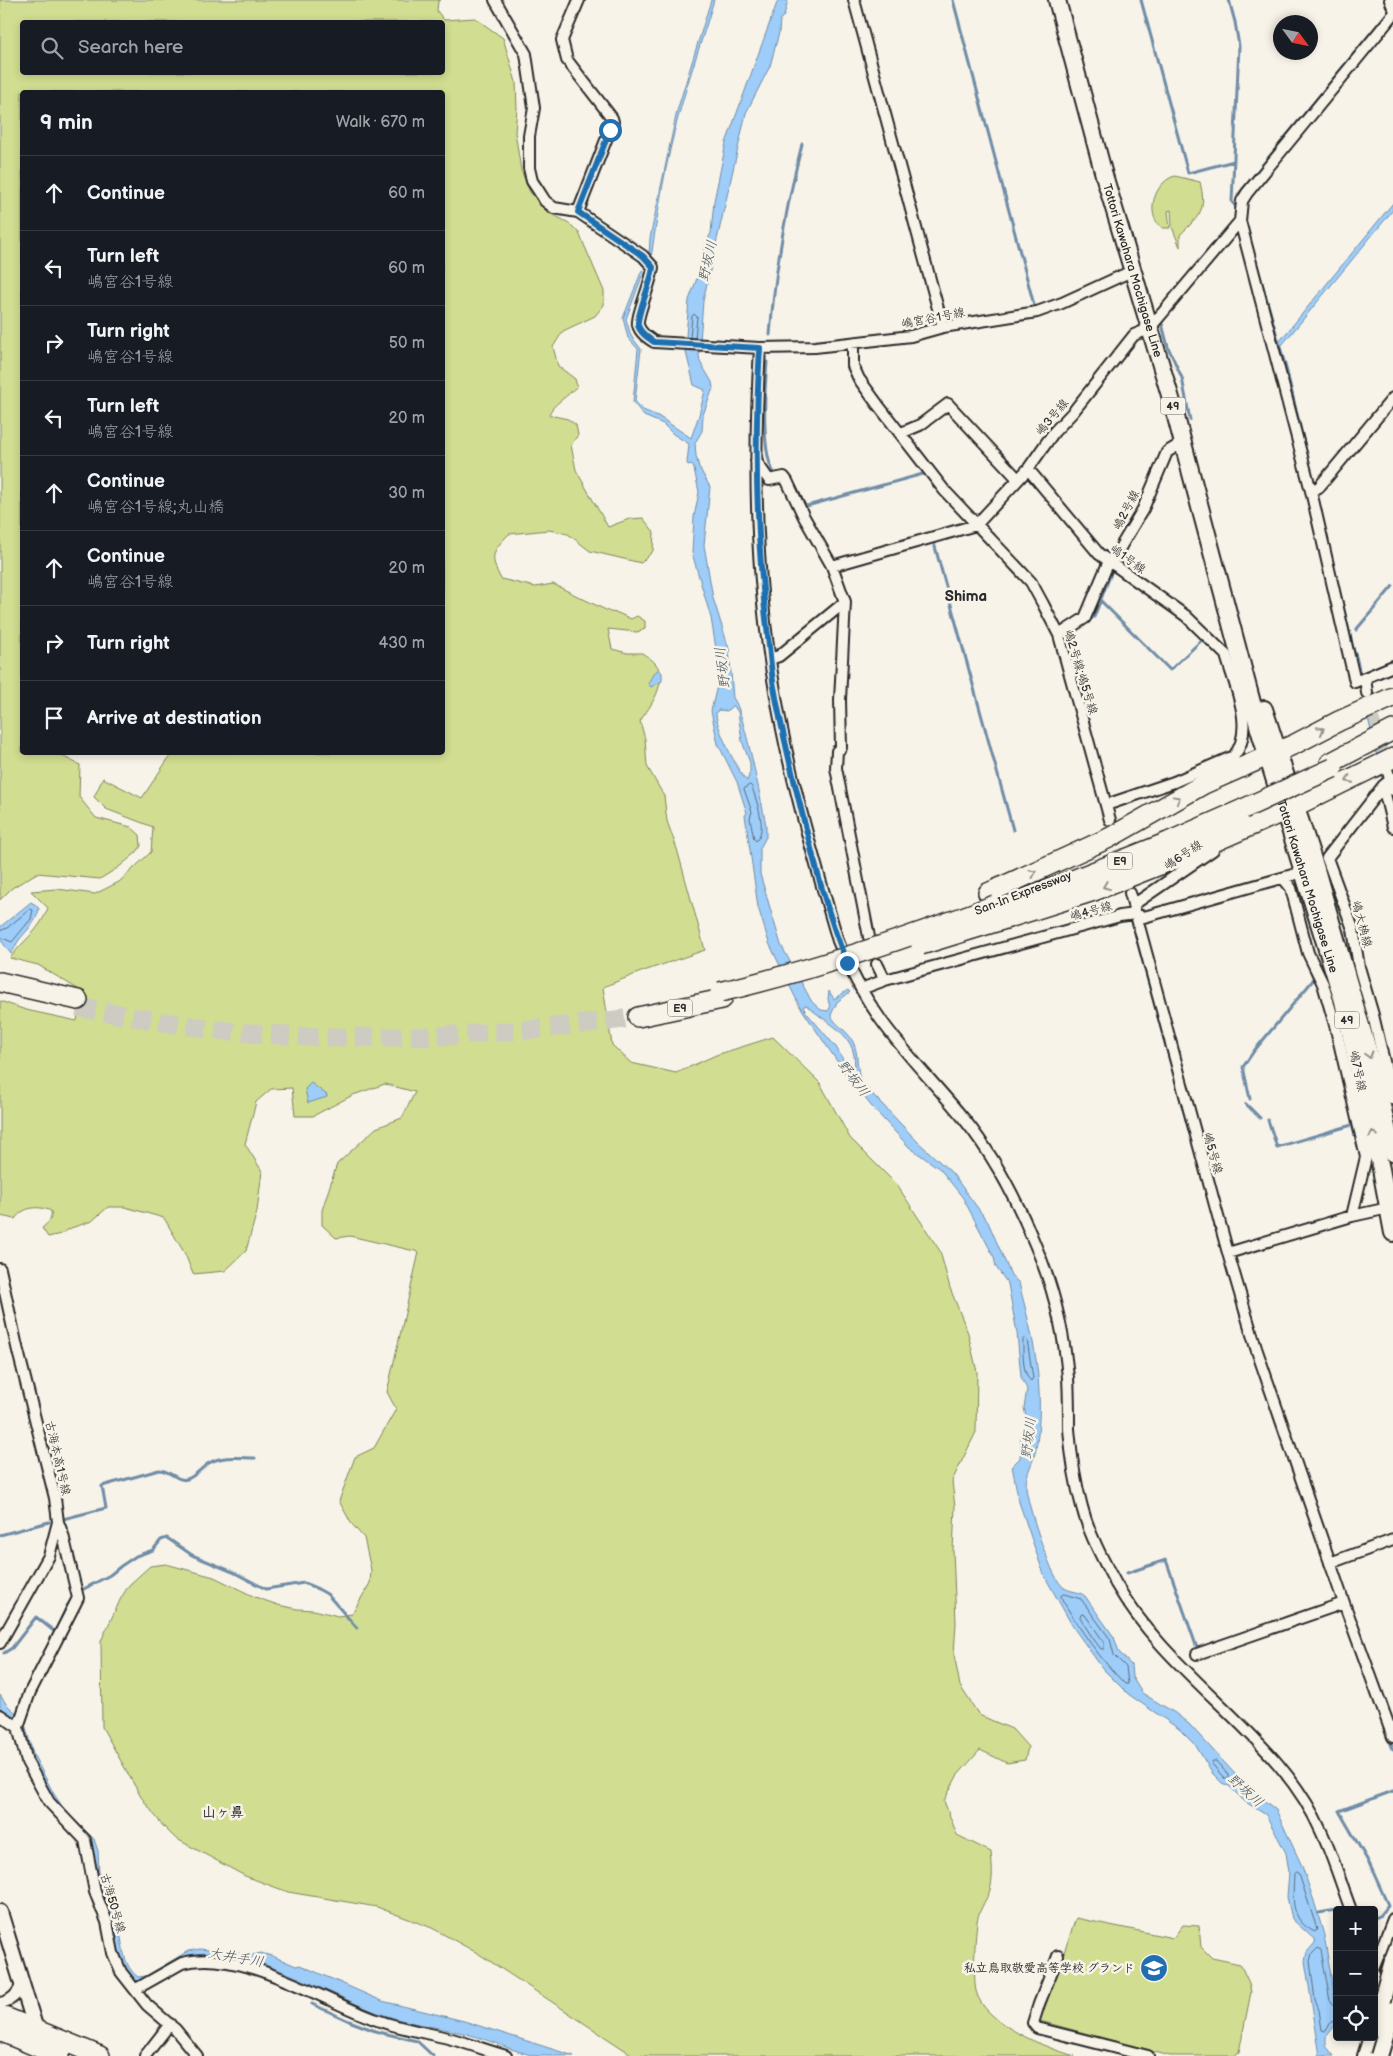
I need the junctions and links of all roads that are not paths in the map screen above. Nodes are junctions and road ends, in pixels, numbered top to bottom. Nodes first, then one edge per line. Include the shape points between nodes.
1 (495, 0) edge
2 (578, 0) edge
3 (854, 0) edge
4 (1057, 0) edge
5 (1390, 0) edge
6 (1393, 7) edge
7 (1393, 15) edge
8 (578, 212) junction
9 (1240, 221) junction
10 (1134, 270) junction
11 (943, 327) junction
12 (1149, 328) junction
13 (853, 343) junction
14 (760, 348) junction
15 (1393, 398) edge
16 (901, 433) junction
17 (1182, 443) junction
18 (756, 461) junction
19 (1028, 469) junction
20 (1018, 479) junction
21 (1311, 492) junction
22 (976, 525) junction
23 (1109, 561) junction
24 (832, 566) junction
25 (845, 602) junction
26 (1059, 635) junction
27 (1237, 654) junction
28 (770, 659) junction
29 (1393, 666) edge
30 (1360, 680) junction
31 (1367, 693) tunnel mouth
32 (1393, 697) edge
33 (1393, 730) edge
34 (1393, 737) edge
35 (1272, 754) junction
36 (1331, 766) junction
37 (1390, 777) edge
38 (1106, 805) junction
39 (1290, 809) junction
40 (1244, 813) junction
41 (1110, 820) tunnel mouth
42 (1393, 827) edge
43 (1315, 865) junction
44 (1283, 878) junction
45 (1130, 893) tunnel mouth
46 (994, 907) junction
47 (1134, 909) junction
48 (869, 937) dead end
49 (878, 964) dead end
50 (782, 979) junction
51 (885, 980) junction
52 (0, 982) edge
53 (0, 989) edge
54 (861, 989) junction
55 (23, 991) junction
56 (78, 1003) tunnel mouth
57 (637, 1013) tunnel mouth
58 (1393, 1098) edge
59 (1393, 1153) edge
60 (1391, 1208) edge
61 (1352, 1216) junction
62 (1393, 1233) edge
63 (1228, 1253) junction
64 (0, 1269) edge
65 (58, 1522) junction
66 (1393, 1540) edge
67 (1330, 1563) junction
68 (1344, 1603) junction
69 (11, 1624) junction
70 (0, 1628) edge
71 (0, 1643) edge
72 (1197, 1654) dead end
73 (0, 1715) edge
74 (18, 1727) junction
75 (1393, 1737) edge
76 (1350, 1906) edge
77 (0, 1912) edge
78 (1393, 1919) edge
79 (1058, 1956) dead end
80 (1378, 1957) edge
81 (1393, 1961) edge
82 (22, 1982) junction
83 (136, 1988) junction
84 (1378, 1992) edge
85 (0, 2003) edge
86 (1393, 2010) edge
87 (1378, 2014) edge
88 (0, 2015) edge
89 (170, 2024) junction
90 (0, 2031) edge
91 (1371, 2041) edge
92 (40, 2045) edge
93 (58, 2056) edge
94 (100, 2056) edge
95 (145, 2056) edge
96 (197, 2056) edge
97 (506, 2056) edge
98 (1148, 2056) edge
99 (1366, 2056) edge
100 (1379, 2056) edge
101 (1392, 2056) edge

1 - 8 street via 526,54 534,108 529,136 532,181 545,201 554,208
2 - 8 street via 562,40 567,60 613,122
3 - 11 street
4 - 10 main road, Tottori Kawahara Mochigase Line / 49 via 1104,174
5 - 6 street
7 - 9 street via 1247,194 1242,201
8 - 14 street, 嶋宮谷1号線 via 643,256 653,267 639,314 638,326 644,335 654,342
9 - 12 street, 嶋3号線
9 - 21 street
10 - 11 street, 嶋宮谷1号線 via 1037,312
10 - 12 main road, Tottori Kawahara Mochigase Line / 49
11 - 13 street, 嶋宮谷1号線 via 911,336
12 - 17 main road, Tottori Kawahara Mochigase Line / 49
12 - 19 street, 嶋3号線 via 1134,335 1054,432
13 - 14 street, 嶋宮谷1号線
13 - 16 street, 嶋2号線;嶋5号線 via 853,366 859,378
14 - 18 street
15 - 21 street via 1319,487
16 - 20 street via 920,425 948,404
16 - 22 street, 嶋2号線;嶋5号線 via 927,469
17 - 23 street, 嶋2号線 via 1167,452 1143,509 1114,558
17 - 27 main road, Tottori Kawahara Mochigase Line / 49 via 1209,542 1222,573
18 - 24 street via 769,480 784,477 787,481
18 - 28 street via 763,599
19 - 20 street, 嶋3号線
19 - 23 street, 嶋1号線 via 1099,554
20 - 22 street, 嶋3号線
21 - 30 street
22 - 24 street
22 - 26 street, 嶋2号線;嶋5号線 via 1031,582
23 - 26 street, 嶋2号線 via 1085,618
23 - 27 street, 嶋1号線
24 - 25 street
25 - 28 street
25 - 48 street via 841,748 836,751 836,768
26 - 38 street, 嶋2号線;嶋5号線
27 - 35 main road, Tottori Kawahara Mochigase Line / 49
27 - 38 street via 1244,721 1239,749 1234,756 1174,782
28 - 54 street via 792,773 815,863 838,941
29 - 30 street
30 - 31 street
35 -> 32 highway
33 - 36 highway, San-In Expressway / E9
34 - 36 highway, San-In Expressway / E9
35 - 39 main road, Tottori Kawahara Mochigase Line / 49
46 -> 35 highway via 1094,845 1204,784
36 - 40 highway, San-In Expressway / E9, bridge
37 -> 39 highway
37 - 42 street
37 - 43 street
38 - 41 street, 嶋2号線;嶋5号線
39 - 40 highway
39 - 43 main road, Tottori Kawahara Mochigase Line / 49
40 - 46 highway, San-In Expressway / E9
40 - 47 street, 嶋6号線
43 - 44 street, 嶋4号線
43 - 58 street, 嶋大桷線 via 1353,929 1359,967
43 -> 59 main road, Tottori Kawahara Mochigase Line / 49 via 1374,1071
60 -> 43 main road, Tottori Kawahara Mochigase Line / 49
44 - 47 street, 嶋4号線 via 1144,917
44 - 61 street, 嶋7号線 via 1292,888 1308,953 1323,984 1335,1024 1366,1157
45 - 47 street, 嶋5号線
46 - 50 highway, bridge via 915,925
46 - 50 highway, bridge via 819,977
47 - 51 street, 嶋4号線 via 1120,916
47 - 63 street, 嶋5号線
49 - 51 street
50 - 57 highway, E9, bridge via 721,996
51 - 54 street, 嶋4号線
52 - 55 highway
53 - 55 highway
54 - 76 street via 881,1020 988,1152 1007,1184 1046,1269 1062,1329 1073,1464 1082,1507 1097,1547 1118,1586 1144,1622 1183,1669 1280,1766 1304,1800 1321,1829
55 - 56 highway
60 - 61 street
60 - 62 main road, Tottori Kawahara Mochigase Line / 49
61 - 63 street
63 - 67 street, 嶋5号線 via 1256,1348
64 - 65 street, 古海本高1号線
65 - 69 street, 古海本高1号線 via 49,1556
65 - 74 street via 78,1598 30,1692
66 - 67 street
67 - 68 street, 嶋5号線
68 - 72 street
68 - 75 street, 嶋5号線
69 - 70 street
69 - 71 street, 古海本高1号線
73 - 74 street
74 - 83 street, 古海50号線 via 27,1762 42,1793 85,1840 95,1892 107,1922 113,1953 121,1972
77 - 82 main road
78 - 80 street
79 - 98 street via 1033,2023 1037,2028
81 - 87 main road, bridge
82 - 85 street via 13,1998
82 - 92 main road
83 - 89 street, 古海50号線 via 148,2006
83 - 97 street via 182,1963 224,1962 271,1974 379,2021
84 - 101 street
86 - 100 main road, bridge
88 - 92 highway
89 - 95 street
89 - 96 street, 古海50号線
90 - 92 highway
91 - 99 main road
92 - 93 highway
92 - 94 highway

